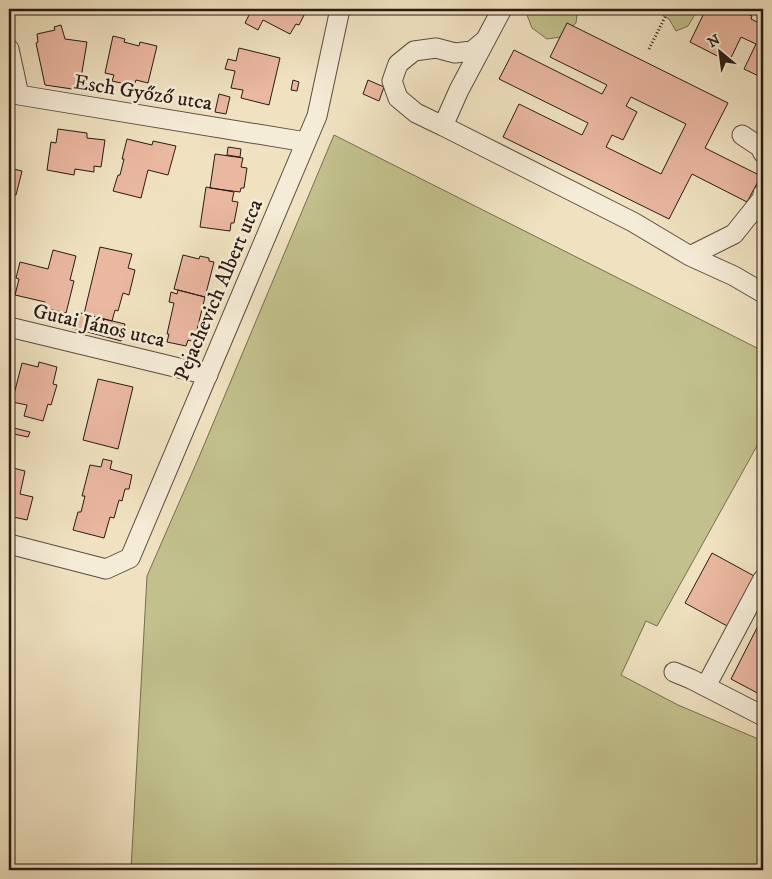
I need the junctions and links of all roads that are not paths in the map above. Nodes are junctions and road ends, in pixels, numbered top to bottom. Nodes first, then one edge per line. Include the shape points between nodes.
1 (340, 9) edge
2 (502, 9) edge
3 (484, 41) junction
4 (9, 49) edge
5 (443, 126) junction
6 (742, 135) dead end
7 (306, 142) junction
8 (763, 153) edge
9 (763, 194) edge
10 (690, 256) junction
11 (763, 293) edge
12 (9, 327) edge
13 (208, 375) junction
14 (9, 544) edge
15 (763, 579) edge
16 (674, 672) dead end
17 (706, 686) junction
18 (763, 716) edge

1 - 7 street, Pejachevich Albert utca via 317,116
2 - 3 street
3 - 5 street
3 - 5 street via 472,51 455,53 436,48 414,51 398,64 392,81 398,98 416,113
4 - 7 street, Esch Győző utca via 19,95
5 - 10 street via 633,222
6 - 8 street via 760,147
7 - 13 street, Pejachevich Albert utca
9 - 10 street via 734,234
10 - 11 street
12 - 13 street, Gutai János utca
13 - 14 street, Pejachevich Albert utca via 130,558 106,569
15 - 17 street
16 - 17 street
17 - 18 street

